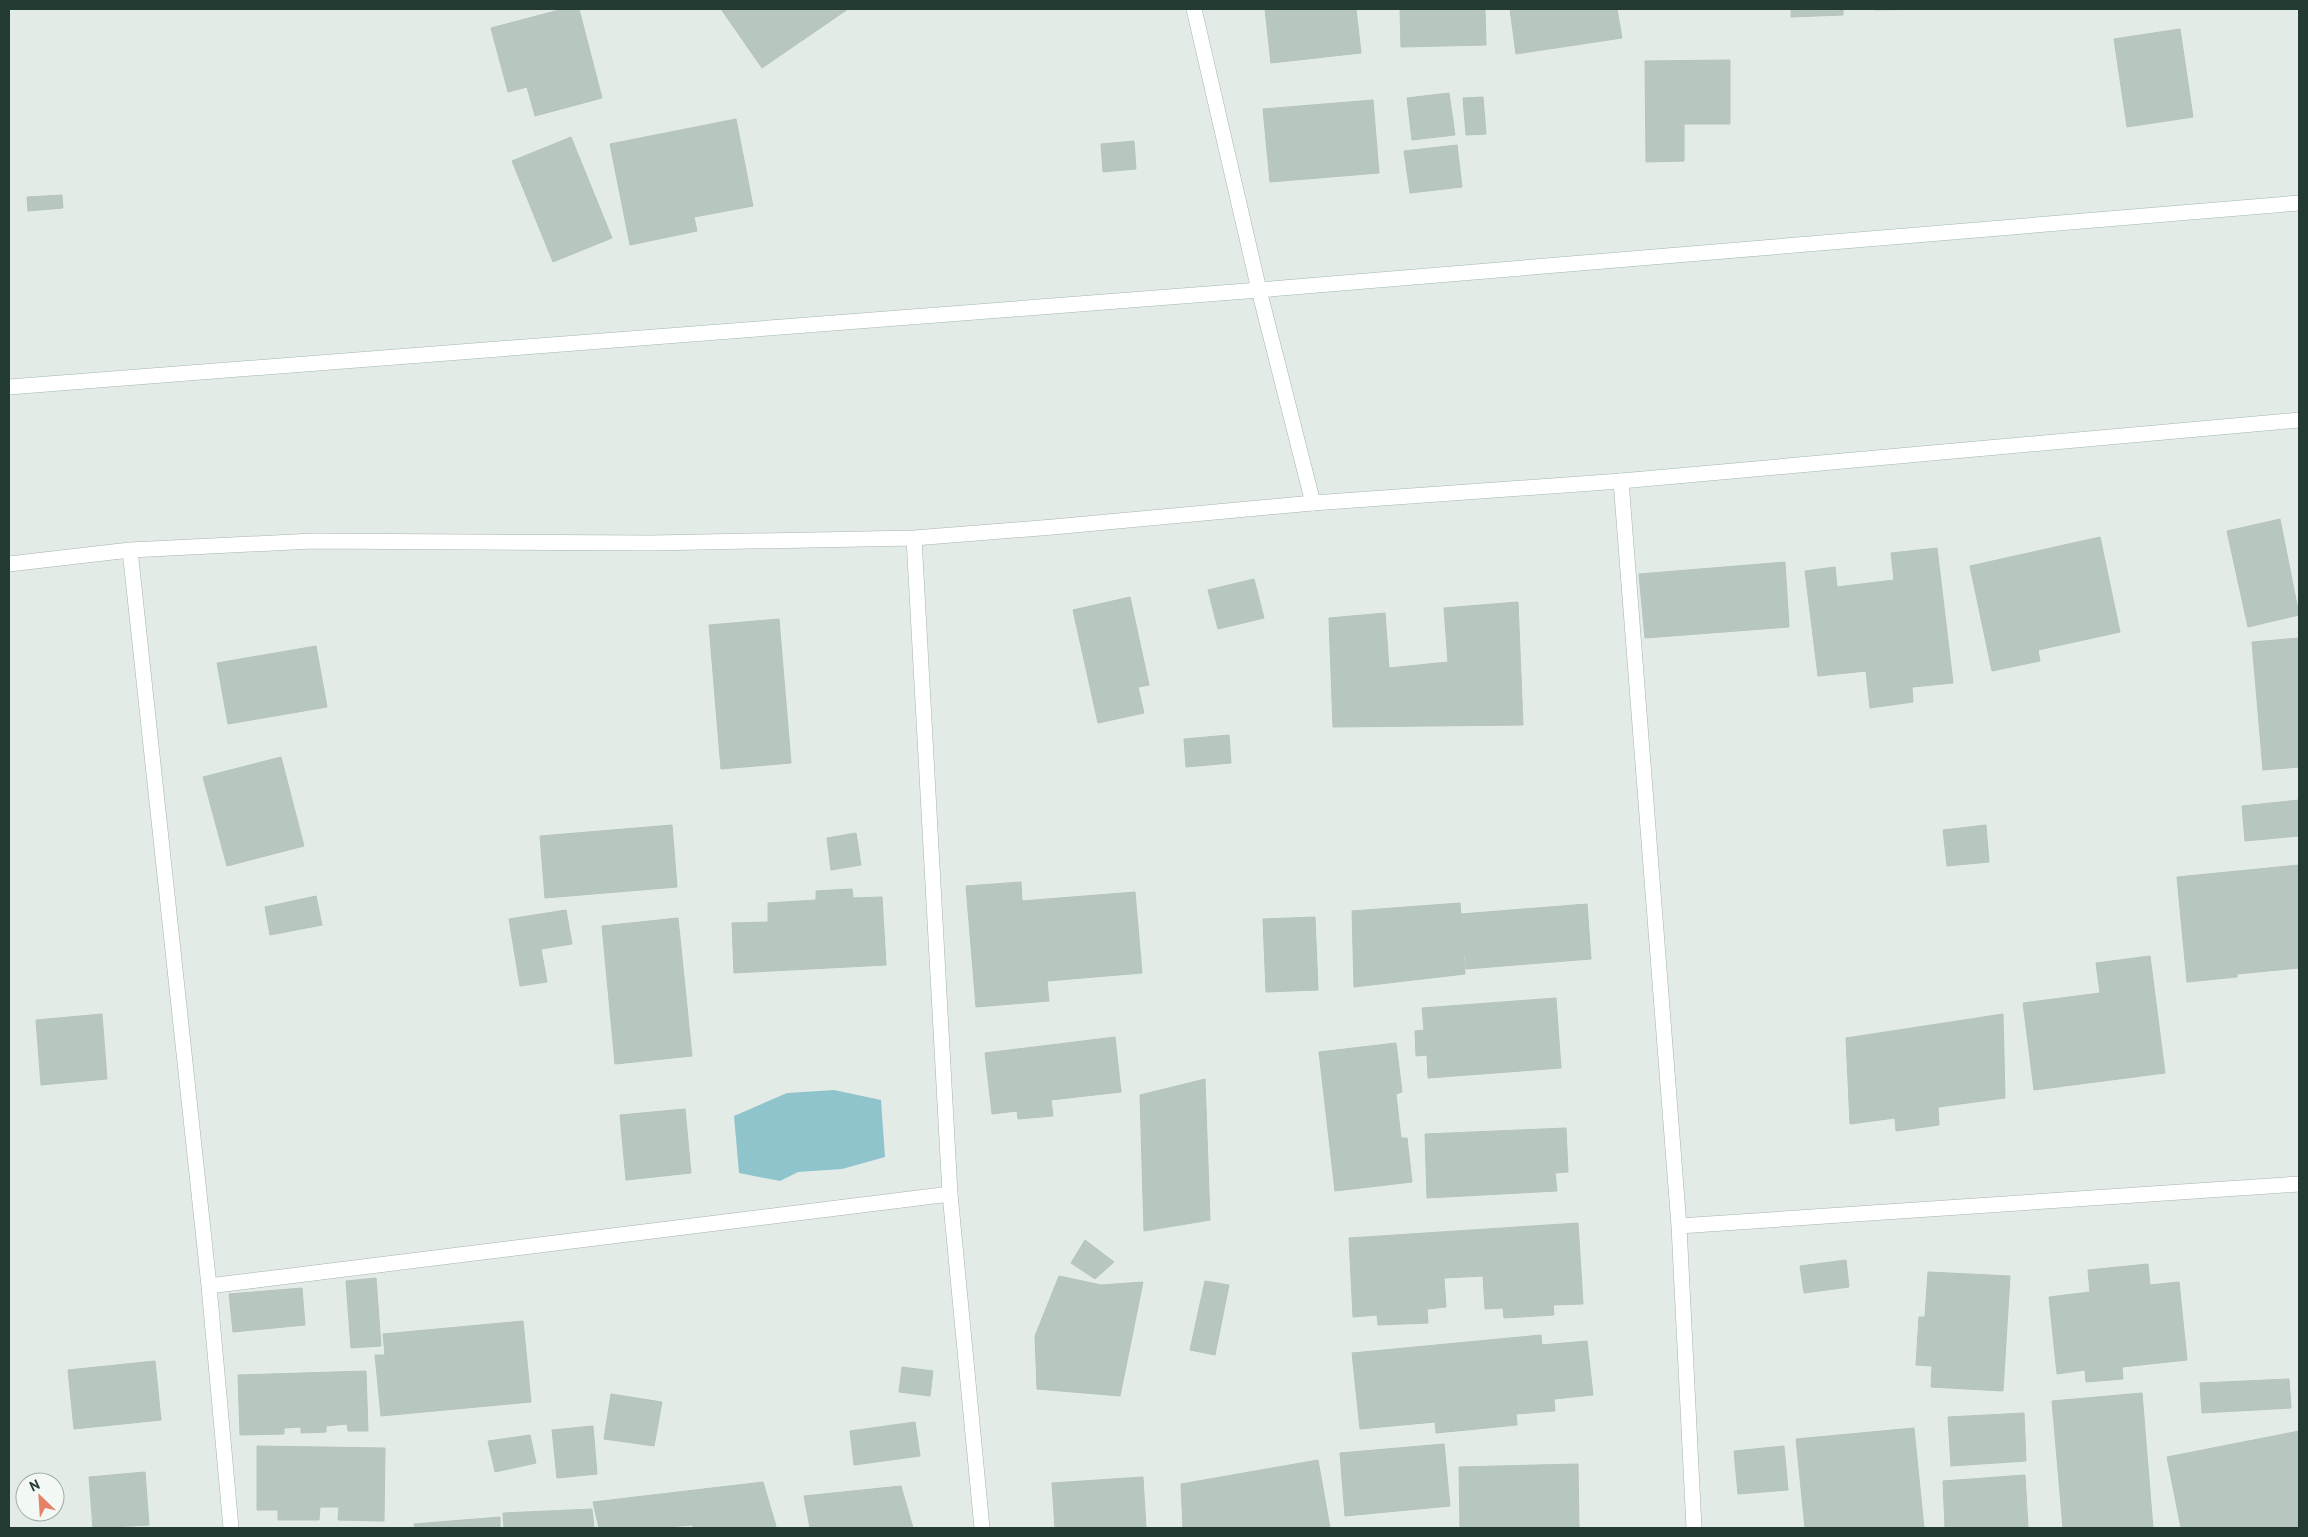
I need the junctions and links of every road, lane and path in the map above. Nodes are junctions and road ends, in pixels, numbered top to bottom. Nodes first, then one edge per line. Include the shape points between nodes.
1 (1194, 9) edge
2 (2299, 202) edge
3 (1259, 290) junction
4 (9, 387) edge
5 (2299, 420) edge
6 (1621, 481) junction
7 (1313, 503) junction
8 (914, 538) junction
9 (130, 550) junction
10 (9, 564) edge
11 (2299, 1184) edge
12 (950, 1194) junction
13 (1679, 1226) junction
14 (209, 1286) junction
15 (230, 1528) edge
16 (982, 1528) edge
17 (1694, 1528) edge

1 - 3 street
2 - 3 street
3 - 4 street
3 - 7 street
5 - 6 street
6 - 7 street
6 - 13 street
7 - 8 street
8 - 9 street via 652,544 313,541
8 - 12 street
9 - 10 street
9 - 14 street
11 - 13 street
12 - 14 street
12 - 16 street
13 - 17 street
14 - 15 street

